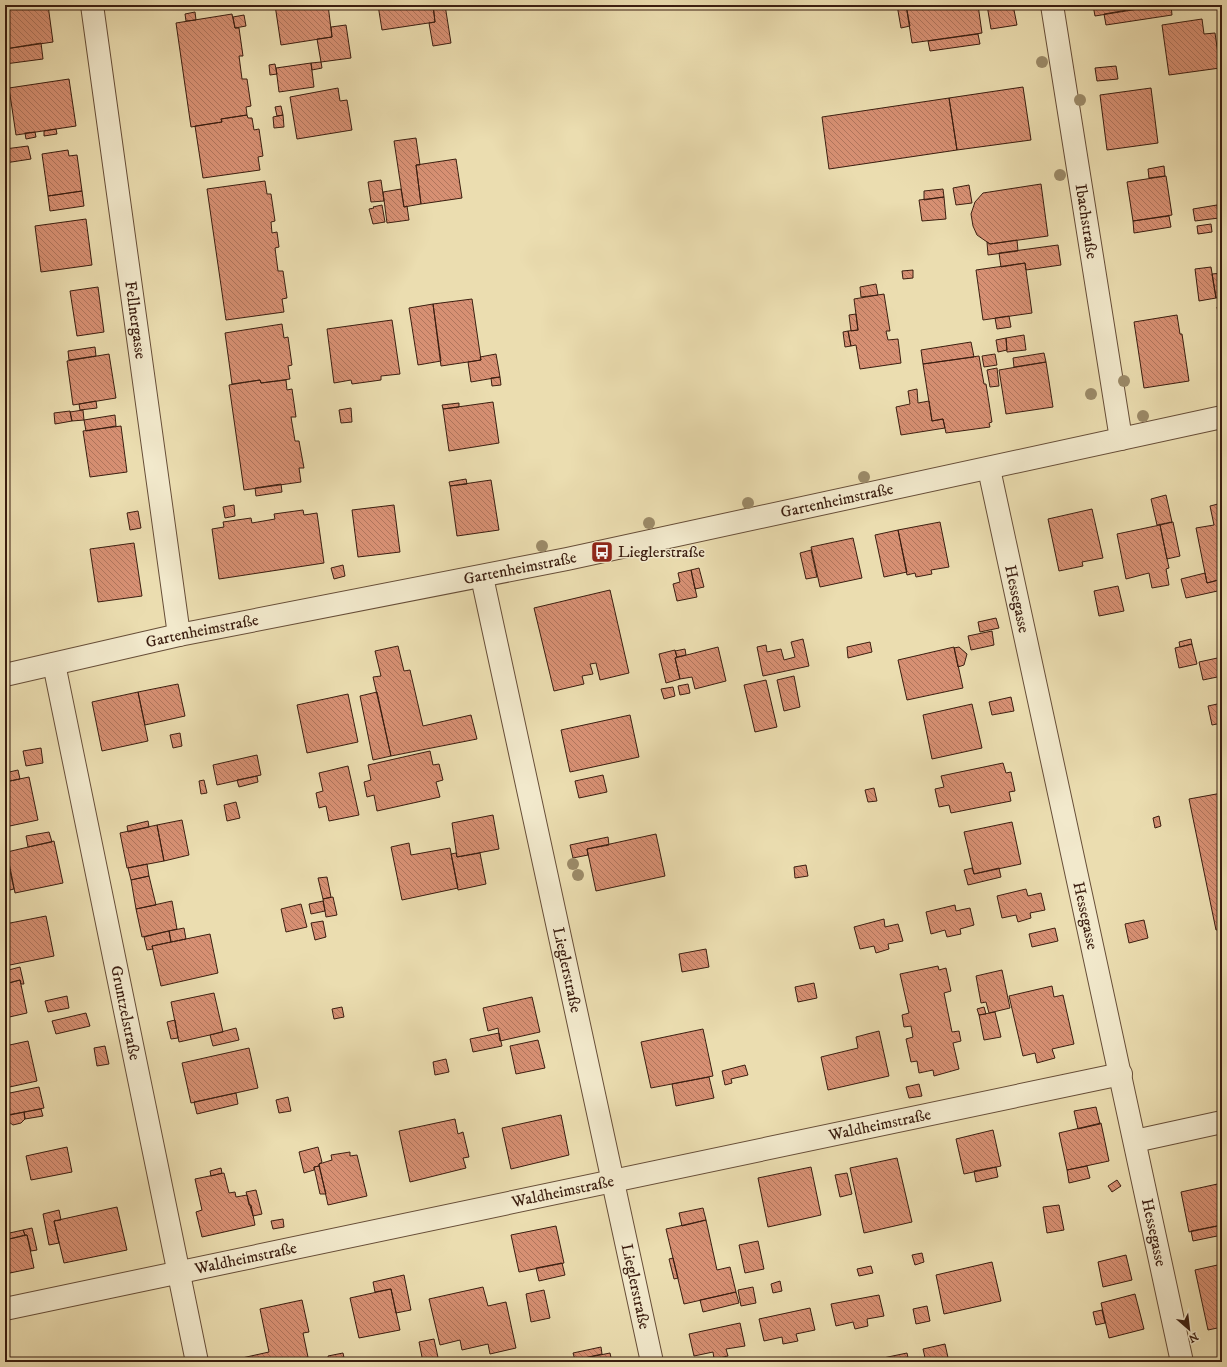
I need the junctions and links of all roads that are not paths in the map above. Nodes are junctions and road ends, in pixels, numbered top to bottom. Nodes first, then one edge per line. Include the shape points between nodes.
1 (92, 5) edge
2 (1052, 5) edge
3 (1222, 417) edge
4 (1120, 438) junction
5 (989, 469) junction
6 (482, 577) junction
7 (179, 635) junction
8 (54, 664) junction
9 (5, 675) edge
10 (1120, 1074) junction
11 (1222, 1122) edge
12 (1135, 1141) junction
13 (613, 1181) junction
14 (178, 1273) junction
15 (5, 1309) edge
16 (198, 1362) edge
17 (652, 1362) edge
18 (1182, 1362) edge

1 - 7 street, Fellnergasse
2 - 4 street, Ibachstraße
3 - 4 street, Gartenheimstraße
4 - 5 street, Gartenheimstraße
5 - 6 street, Gartenheimstraße
5 - 10 street, Hessegasse
6 - 7 street, Gartenheimstraße
6 - 13 street, Lieglerstraße
7 - 8 street, Gartenheimstraße
8 - 9 street, Gartenheimstraße
8 - 14 street, Gruntzelstraße
10 - 12 street, Hessegasse
10 - 13 street, Waldheimstraße
11 - 12 street
12 - 18 street, Hessegasse
13 - 14 street, Waldheimstraße
13 - 17 street, Lieglerstraße
14 - 15 street, Waldheimstraße
14 - 16 street, Gruntzelstraße

